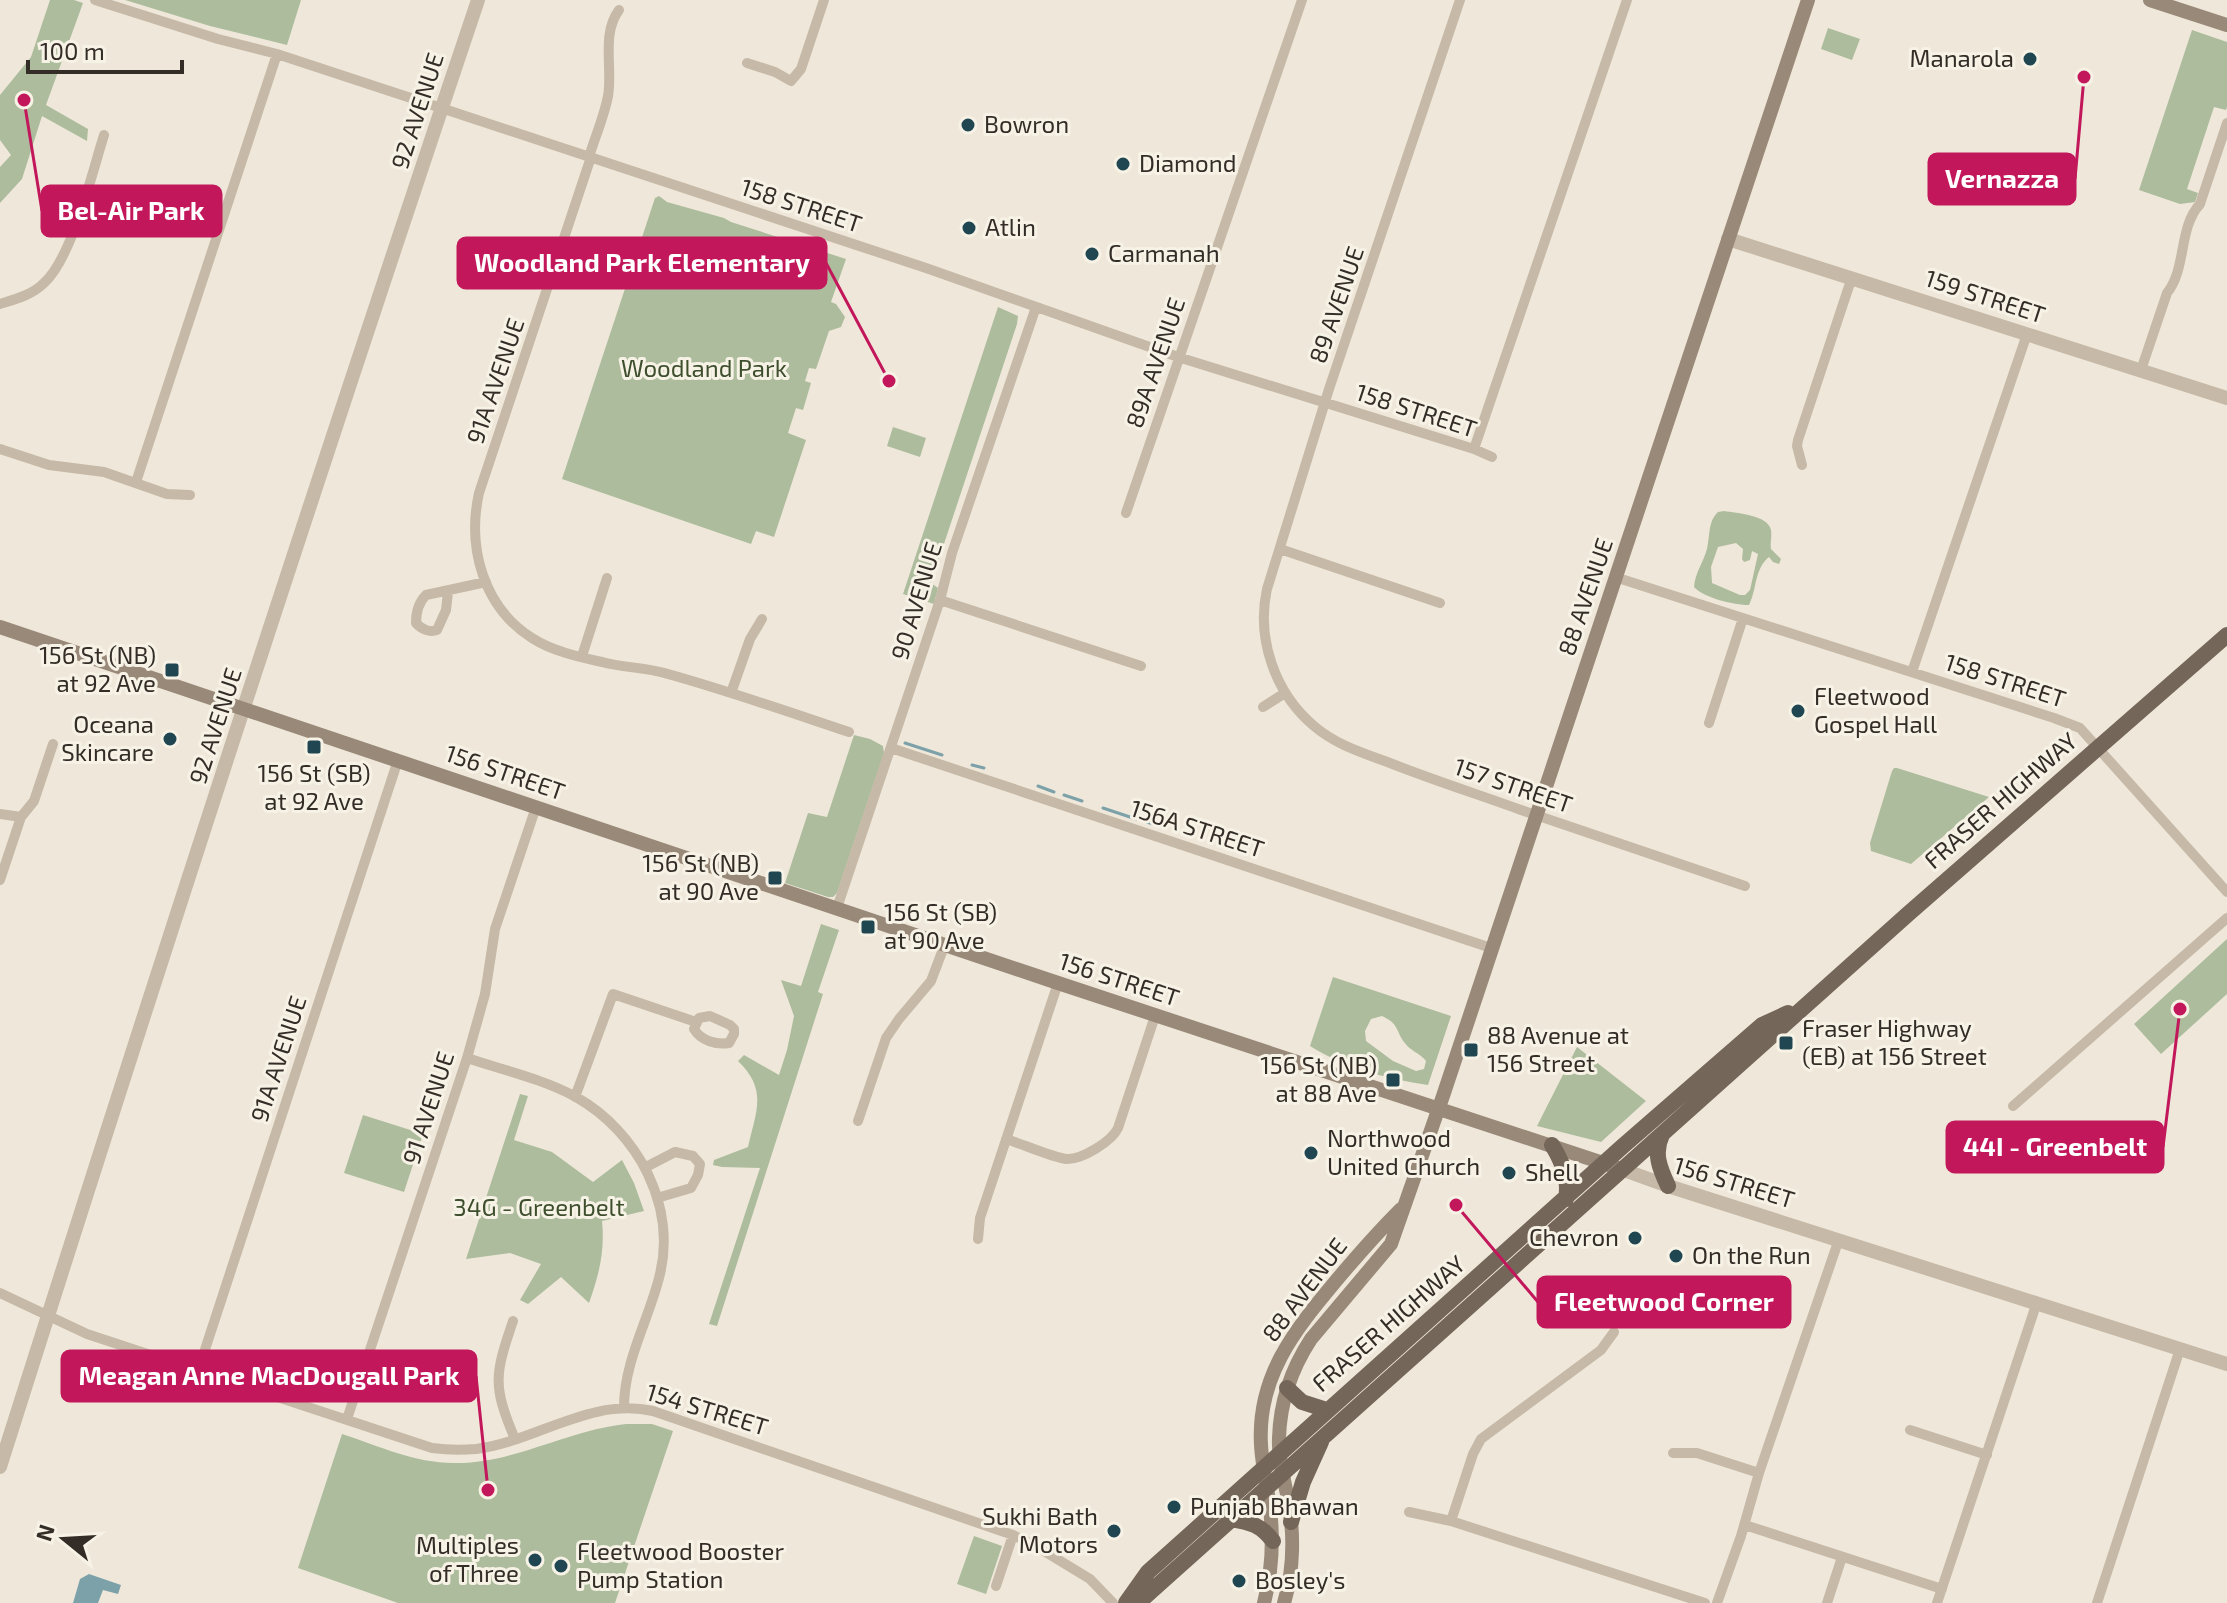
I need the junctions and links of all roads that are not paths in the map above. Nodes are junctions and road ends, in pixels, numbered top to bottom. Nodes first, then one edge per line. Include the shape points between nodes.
1 (95, 0) edge
2 (478, 0) edge
3 (824, 0) edge
4 (1302, 0) edge
5 (1460, 0) edge
6 (1627, 0) edge
7 (1808, 0) edge
8 (2150, 0) edge
9 (619, 10) dead end
10 (2227, 25) edge
11 (277, 54) junction
12 (747, 63) dead end
13 (442, 108) junction
14 (2227, 123) edge
15 (104, 135) dead end
16 (590, 157) junction
17 (1728, 239) junction
18 (1852, 277) junction
19 (0, 304) edge
20 (1036, 307) junction
21 (2027, 334) junction
22 (1178, 357) junction
23 (2141, 370) junction
24 (2227, 398) edge
25 (1325, 403) junction
26 (0, 449) edge
27 (1474, 449) junction
28 (1492, 457) dead end
29 (1802, 465) dead end
30 (136, 482) junction
31 (190, 495) dead end
32 (1126, 513) dead end
33 (1280, 549) junction
34 (1615, 577) junction
35 (607, 578) dead end
36 (486, 582) junction
37 (448, 592) dead end
38 (940, 600) junction
39 (1440, 603) dead end
40 (1743, 618) junction
41 (762, 619) dead end
42 (1264, 625) joint
43 (0, 627) edge
44 (2227, 635) edge
45 (582, 656) junction
46 (1141, 666) dead end
47 (1912, 672) junction
48 (731, 693) junction
49 (1285, 693) junction
50 (1263, 707) dead end
51 (244, 709) junction
52 (1709, 723) dead end
53 (849, 732) dead end
54 (53, 744) dead end
55 (891, 748) junction
56 (2099, 748) junction
57 (398, 760) junction
58 (536, 807) junction
59 (0, 814) edge
60 (1536, 815) junction
61 (21, 817) junction
62 (0, 880) edge
63 (1745, 886) dead end
64 (2227, 892) edge
65 (837, 908) junction
66 (2227, 918) edge
67 (945, 944) junction
68 (1491, 948) junction
69 (1058, 983) junction
70 (1807, 1004) junction
71 (1155, 1016) junction
72 (696, 1022) dead end
73 (467, 1058) junction
74 (575, 1097) junction
75 (2013, 1106) dead end
76 (1438, 1110) junction
77 (858, 1121) dead end
78 (1666, 1129) junction
79 (1006, 1139) junction
80 (1552, 1145) junction
81 (1613, 1166) junction
82 (646, 1167) junction
83 (1668, 1186) junction
84 (657, 1198) junction
85 (1566, 1199) junction
86 (1404, 1206) junction
87 (978, 1239) dead end
88 (1839, 1239) junction
89 (0, 1293) edge
90 (2037, 1302) junction
91 (47, 1314) junction
92 (513, 1321) dead end
93 (1614, 1332) dead end
94 (2180, 1349) junction
95 (2227, 1364) edge
96 (198, 1371) junction
97 (1287, 1388) junction
98 (624, 1407) junction
99 (1327, 1410) junction
100 (347, 1419) junction
101 (1910, 1430) dead end
102 (1324, 1437) junction
103 (515, 1439) junction
104 (1673, 1453) dead end
105 (1280, 1454) junction
106 (1987, 1455) junction
107 (0, 1467) edge
108 (1264, 1467) junction
109 (1759, 1473) junction
110 (1282, 1474) junction
111 (1267, 1488) junction
112 (1409, 1512) dead end
113 (1231, 1519) junction
114 (1451, 1521) junction
115 (1291, 1522) junction
116 (1745, 1525) junction
117 (1013, 1535) junction
118 (1273, 1541) junction
119 (1842, 1557) junction
120 (996, 1586) dead end
121 (1942, 1589) junction
122 (1113, 1603) edge
123 (1126, 1603) edge
124 (1138, 1603) edge
125 (1264, 1603) edge
126 (1284, 1603) edge
127 (1705, 1603) edge
128 (1717, 1603) edge
129 (1827, 1603) edge
130 (1937, 1603) edge
131 (2097, 1603) edge

1 - 11 street, 158 STREET
2 - 13 street, 92 AVENUE
3 - 12 street via 801,69 791,81
4 - 22 street, 89A AVENUE
5 - 25 street, 89 AVENUE
6 - 27 street
7 - 17 main road, 88 AVENUE
8 - 10 main road
9 - 16 street, 91A AVENUE via 610,35 607,100
11 - 13 street, 158 STREET
11 - 30 street
13 - 16 street, 158 STREET
13 - 51 street, 92 AVENUE
14 - 23 street
15 - 19 street via 59,265 38,288
16 - 20 street, 158 STREET
16 - 36 street, 91A AVENUE via 479,493 474,535
17 - 18 street, 159 STREET
17 - 34 main road, 88 AVENUE
18 - 21 street, 159 STREET
18 - 29 street via 1798,440
20 - 22 street, 158 STREET
20 - 38 street, 90 AVENUE
21 - 23 street, 159 STREET
21 - 47 street
22 - 25 street, 158 STREET
22 - 32 street, 89A AVENUE
23 - 24 street, 159 STREET
25 - 27 street, 158 STREET
25 - 33 street, 89 AVENUE
26 - 30 street
27 - 28 street, 158 STREET
30 - 31 street via 167,494
33 - 39 street
33 - 42 street, 89 AVENUE via 1264,600
34 - 40 street, 158 STREET
34 - 60 main road, 88 AVENUE
35 - 45 street
36 - 37 street
36 - 45 street via 519,628 542,643
38 - 46 street
38 - 55 street, 90 AVENUE
40 - 47 street, 158 STREET
40 - 52 street
41 - 48 street
42 - 49 street, 157 STREET via 1270,659
43 - 51 main road, 156 STREET
44 - 56 main road, FRASER HIGHWAY
45 - 48 street
47 - 56 street, 158 STREET via 2071,724
48 - 53 street
49 - 50 street
49 - 60 street, 157 STREET via 1314,726 1342,744
51 - 57 main road, 156 STREET
51 - 91 street, 92 AVENUE
54 - 61 street via 34,801
55 - 65 street, 90 AVENUE
55 - 68 street, 156A STREET
56 - 64 street, 158 STREET
56 - 70 main road, FRASER HIGHWAY
57 - 58 main road, 156 STREET
57 - 96 street, 91A AVENUE
58 - 65 main road, 156 STREET
58 - 73 street, 91 AVENUE via 495,929 485,994
59 - 61 street
60 - 63 street, 157 STREET
60 - 68 main road, 88 AVENUE
61 - 62 street
65 - 67 main road, 156 STREET
66 - 75 street
67 - 69 main road, 156 STREET
67 - 77 street via 931,981 886,1038
68 - 76 main road, 88 AVENUE
69 - 71 main road, 156 STREET
69 - 79 street
70 - 78 main road, FRASER HIGHWAY
70 - 81 main road, FRASER HIGHWAY via 1762,1025
71 - 76 main road, 156 STREET
71 - 79 street via 1112,1138 1068,1159
72 - 74 street via 613,994
73 - 74 street
73 - 100 street, 91 AVENUE
74 - 82 street via 610,1122
76 - 80 main road, 156 STREET
76 - 86 main road, 88 AVENUE
78 - 81 main road, FRASER HIGHWAY
78 - 83 main road via 1657,1153
79 - 87 street
80 - 81 main road, 156 STREET
80 - 85 main road via 1565,1172
81 - 83 street, 156 STREET
81 - 85 main road, FRASER HIGHWAY
81 - 102 main road, FRASER HIGHWAY
82 - 84 street
82 - 84 street via 675,1152 693,1156 700,1164 691,1188
83 - 88 street, 156 STREET
84 - 98 street via 663,1232 661,1267 627,1374
85 - 99 main road, FRASER HIGHWAY
86 - 97 main road, 88 AVENUE via 1391,1244 1311,1339
86 - 108 main road, 88 AVENUE via 1318,1302 1280,1357 1263,1411
88 - 90 street, 156 STREET
88 - 109 street
89 - 91 street, 154 STREET
90 - 94 street, 156 STREET
90 - 106 street
91 - 96 street, 154 STREET via 87,1334
91 - 107 street, 92 AVENUE
92 - 103 street via 498,1384
93 - 114 street via 1601,1350 1479,1442
94 - 95 street, 156 STREET
94 - 131 street
96 - 100 street, 154 STREET
97 - 99 main road via 1302,1402
97 - 105 main road, 88 AVENUE
98 - 103 street, 154 STREET
98 - 117 street, 154 STREET via 665,1415
99 - 105 main road, FRASER HIGHWAY
100 - 103 street, 154 STREET via 443,1449
101 - 106 street
102 - 110 main road, FRASER HIGHWAY
102 - 115 main road
104 - 109 street via 1697,1453
105 - 108 main road, FRASER HIGHWAY
105 - 110 main road, 88 AVENUE
106 - 121 street
108 - 111 main road, 88 AVENUE
108 - 123 main road, FRASER HIGHWAY via 1148,1572
109 - 116 street
110 - 111 main road, FRASER HIGHWAY
110 - 115 main road, 88 AVENUE
111 - 113 main road, FRASER HIGHWAY
111 - 118 main road, 88 AVENUE
112 - 114 street
113 - 118 main road via 1254,1524
113 - 124 main road, FRASER HIGHWAY
114 - 127 street
115 - 126 main road, 88 AVENUE
116 - 119 street
116 - 128 street
117 - 120 street
117 - 122 street, 154 STREET via 1090,1579
118 - 125 main road, 88 AVENUE
119 - 121 street
119 - 129 street
121 - 130 street

